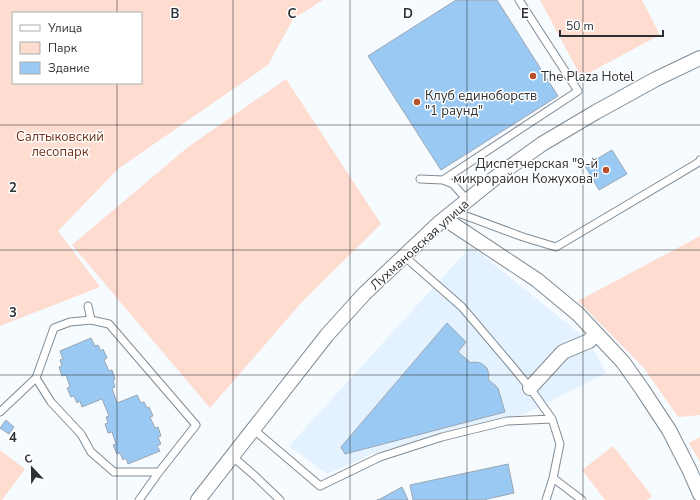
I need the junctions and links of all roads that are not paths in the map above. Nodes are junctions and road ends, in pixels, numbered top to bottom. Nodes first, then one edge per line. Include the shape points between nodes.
1 (519, 0) edge
2 (700, 58) edge
3 (700, 160) edge
4 (420, 179) dead end
5 (443, 180) junction
6 (467, 200) junction
7 (449, 215) junction
8 (404, 256) junction
9 (88, 306) dead end
10 (91, 320) junction
11 (596, 334) junction
12 (36, 378) junction
13 (530, 388) junction
14 (0, 412) edge
15 (552, 419) junction
16 (253, 429) junction
17 (232, 456) junction
18 (159, 472) junction
19 (554, 478) junction
20 (700, 494) edge
21 (139, 500) edge
22 (198, 500) edge
23 (280, 500) edge
24 (546, 500) edge
25 (582, 500) edge

1 - 5 lane via 578,91
2 - 6 street, Лухмановская улица via 656,79 542,144
3 - 7 lane via 556,247
4 - 5 lane
5 - 6 lane via 453,184
6 - 7 street, Лухмановская улица
7 - 8 street, Лухмановская улица
7 - 11 street via 504,259 537,280 578,314
8 - 13 lane via 462,307
8 - 16 street, Лухмановская улица via 364,294 327,335
9 - 10 lane
10 - 12 lane via 70,322 54,328
10 - 18 lane via 110,324 196,424
11 - 13 street via 589,341 563,352
11 - 20 street via 623,362 669,430
12 - 14 lane
12 - 18 lane via 51,402 81,434 91,452 114,472
13 - 15 lane
15 - 16 lane via 507,421 442,437 380,457 320,486
15 - 19 lane via 560,444
16 - 17 street, Лухмановская улица
17 - 22 street, Лухмановская улица
17 - 23 lane
18 - 21 lane
19 - 24 lane
19 - 25 lane

